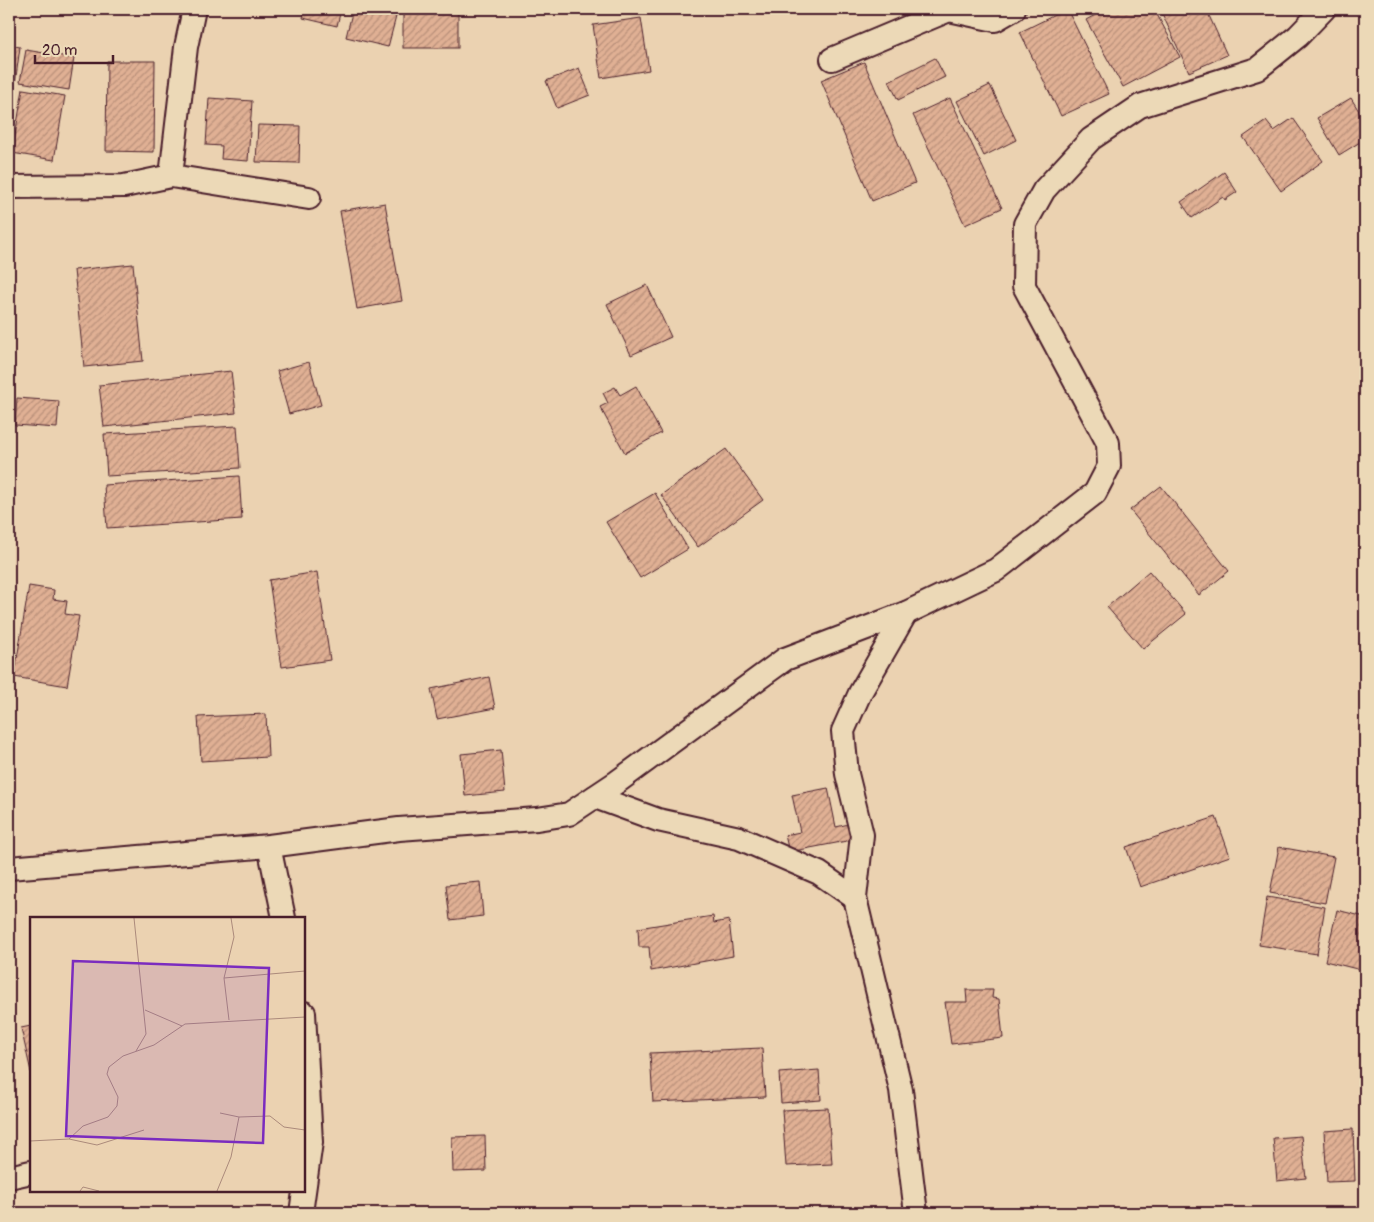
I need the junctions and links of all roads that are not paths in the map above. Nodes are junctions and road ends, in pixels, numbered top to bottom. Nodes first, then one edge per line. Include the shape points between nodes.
1 (194, 9) edge
2 (1014, 9) edge
3 (1324, 9) edge
4 (832, 59) dead end
5 (171, 176) junction
6 (9, 187) edge
7 (309, 198) dead end
8 (906, 613) junction
9 (595, 797) junction
10 (269, 846) junction
11 (9, 868) edge
12 (856, 898) junction
13 (284, 917) edge
14 (305, 1017) edge
15 (307, 1142) edge
16 (305, 1166) edge
17 (30, 1172) edge
18 (9, 1177) edge
19 (303, 1192) edge
20 (301, 1213) edge
21 (916, 1213) edge

1 - 5 street via 186,47
2 - 4 street via 995,20 949,10
3 - 8 street via 1298,36 1257,69 1140,106 1090,139 1044,190 1025,224 1024,286 1108,443 1109,466 1095,493 996,570
5 - 6 street via 124,186
5 - 7 street
8 - 9 street via 785,659
8 - 12 street via 860,693 843,731 847,774 862,834
9 - 10 street via 569,814 537,820 399,829
9 - 12 street via 658,820 739,838 819,873
10 - 11 street
10 - 13 street
12 - 21 street via 901,1090
14 - 15 street
15 - 16 street
17 - 18 street
19 - 20 street

